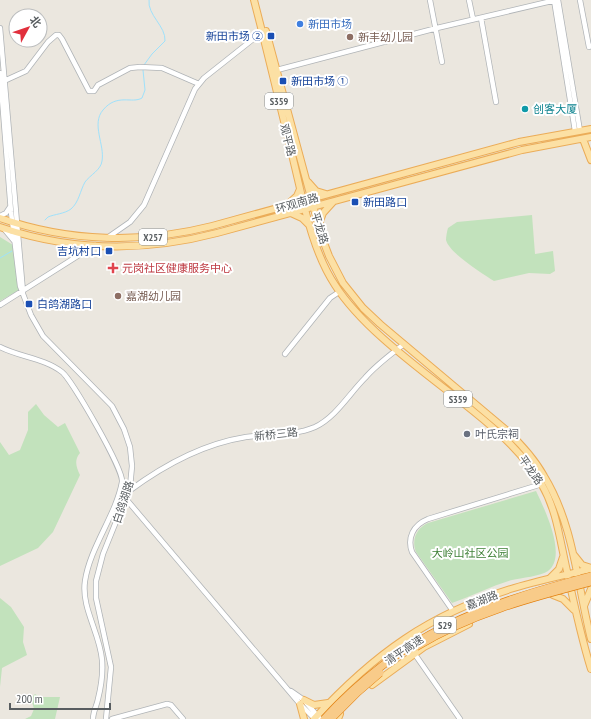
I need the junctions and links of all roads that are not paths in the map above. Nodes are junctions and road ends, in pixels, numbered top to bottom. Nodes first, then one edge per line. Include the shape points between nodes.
1 (254, 0) edge
2 (258, 0) edge
3 (430, 0) edge
4 (469, 0) edge
5 (556, 0) edge
6 (580, 0) edge
7 (481, 18) junction
8 (473, 19) junction
9 (0, 28) edge
10 (437, 28) junction
11 (262, 34) junction
12 (591, 46) edge
13 (442, 62) dead end
14 (276, 70) junction
15 (0, 74) edge
16 (4, 81) junction
17 (199, 84) junction
18 (496, 102) dead end
19 (591, 129) edge
20 (578, 131) junction
21 (589, 139) edge
22 (591, 160) edge
23 (306, 179) junction
24 (300, 187) junction
25 (330, 194) junction
26 (312, 199) junction
27 (336, 201) junction
28 (304, 202) junction
29 (11, 205) junction
30 (283, 207) junction
31 (314, 207) junction
32 (306, 209) junction
33 (291, 213) junction
34 (0, 217) edge
35 (15, 222) junction
36 (1, 227) edge
37 (311, 227) junction
38 (319, 228) junction
39 (17, 232) junction
40 (107, 238) junction
41 (16, 246) junction
42 (95, 246) junction
43 (24, 292) junction
44 (339, 292) junction
45 (0, 306) edge
46 (404, 344) junction
47 (0, 347) edge
48 (397, 350) junction
49 (285, 354) dead end
50 (542, 484) junction
51 (129, 491) junction
52 (126, 499) junction
53 (563, 552) junction
54 (572, 552) junction
55 (591, 568) edge
56 (576, 572) junction
57 (568, 574) junction
58 (591, 576) edge
59 (548, 579) junction
60 (591, 582) edge
61 (591, 585) edge
62 (579, 588) junction
63 (571, 590) junction
64 (591, 590) edge
65 (553, 595) junction
66 (584, 609) junction
67 (453, 611) junction
68 (576, 614) junction
69 (591, 639) edge
70 (414, 653) junction
71 (591, 669) edge
72 (330, 701) junction
73 (302, 702) junction
74 (338, 717) edge
75 (318, 718) edge
76 (93, 719) edge
77 (106, 719) edge
78 (112, 719) edge
79 (183, 719) edge
80 (304, 719) edge
81 (331, 719) edge
82 (460, 719) edge

1 - 11 main road, 观平路 / S359
2 - 14 main road, 观平路 / S359
3 - 10 street
4 - 8 street
5 - 7 street
5 - 20 street
6 - 12 street via 589,47
7 - 8 street
7 - 18 street
8 - 10 street
9 - 16 street
10 - 13 street
10 - 14 street
11 - 17 street
11 - 24 main road, 观平路 / S359
14 - 23 main road, 观平路 / S359
15 - 29 street
16 - 17 street via 26,71 48,42 59,35 89,91 94,91 98,85 130,68 140,67 162,68
16 - 35 street
17 - 40 street via 191,95 144,205 130,222
19 - 20 main road, 环观南路 / X257
20 - 25 main road, 环观南路 / X257 via 519,142
21 - 22 main road
21 - 27 main road, 环观南路 / X257 via 522,150
23 - 25 main road via 316,190
23 - 26 main road, 观平路 / S359
24 - 28 main road, 观平路 / S359
24 - 30 main road via 297,196
25 - 26 main road, 环观南路 / X257
26 - 28 main road, 环观南路 / X257
26 - 31 main road, 平龙路 / S359
27 - 31 main road, 环观南路 / X257
27 - 38 main road via 323,213 319,220
28 - 30 main road, 环观南路 / X257
28 - 32 main road, 观平路 / S359
29 - 34 street
29 - 35 street
30 - 40 main road, 环观南路 / X257 via 185,233 141,238
31 - 32 main road, 环观南路 / X257
31 - 38 main road, 平龙路 / S359
32 - 33 main road, 环观南路 / X257
32 - 37 main road, 平龙路 / S359
33 - 37 main road via 302,218
33 - 42 main road, 环观南路 / X257 via 170,243
34 - 35 main road, 环观南路 / X257
35 - 39 street
35 - 40 main road, 环观南路 / X257 via 64,234
36 - 39 main road, 环观南路 / X257
36 - 41 street via 12,237
37 - 44 main road, 平龙路 / S359 via 325,268
38 - 46 main road, 平龙路 / S359 via 331,261 346,288 367,312
39 - 41 street, 白鸽湖路
39 - 42 main road, 环观南路 / X257 via 60,242
39 - 43 street, 白鸽湖路
41 - 43 street, 白鸽湖路 via 20,286
42 - 43 street
43 - 45 street
43 - 51 street, 白鸽湖路 via 31,315 43,336 107,400 120,421 128,438 132,457
44 - 48 main road, 平龙路 / S359 via 359,316
44 - 49 street via 330,298
46 - 48 street, 新桥三路
46 - 54 main road, 平龙路 / S359 via 502,426 531,456 557,501
47 - 76 street via 49,364 66,375 122,474 120,489 85,581 86,603 100,644 102,659 99,695
48 - 50 main road, 平龙路 / S359 via 501,434 525,460
48 - 51 street, 新桥三路 via 370,373 332,415 319,425 304,430 244,438 206,447 166,466
50 - 53 main road, 平龙路 / S359 via 554,511
50 - 67 street via 428,519 415,528 410,542 412,552
51 - 52 street, 白鸽湖路
52 - 73 street via 286,688
52 - 77 street, 白鸽湖路 via 103,554 96,581 96,598 111,667
53 - 57 main road, 平龙路 / S359
53 - 59 main road via 559,569
54 - 55 main road via 578,561
54 - 56 main road, 平龙路 / S359
55 - 56 main road, 嘉湖路
56 - 57 main road, 嘉湖路
56 - 62 main road, 平龙路 / S359
57 - 59 main road, 嘉湖路
57 - 63 main road, 平龙路 / S359
58 - 75 highway, 清平高速 / S29, bridge via 487,607 432,632 367,677
59 - 67 main road, 嘉湖路 via 494,595
60 - 81 highway, 清平高速 / S29, bridge via 501,607 435,636 379,674
61 - 62 main road, 嘉湖路
62 - 63 main road, 嘉湖路
62 - 66 main road, 平龙路 / S359
63 - 65 main road, 嘉湖路
63 - 68 main road, 平龙路 / S359
64 - 66 main road via 585,600
65 - 68 main road via 567,601
65 - 70 main road, 嘉湖路 via 479,619
66 - 68 main road
66 - 69 main road, 平龙路 / S359
67 - 72 main road, 嘉湖路 via 393,646 360,672
68 - 71 main road, 平龙路 / S359
70 - 74 main road, 嘉湖路 via 375,682
70 - 82 street
72 - 73 main road via 317,706
72 - 75 main road, 嘉湖路
73 - 75 street
73 - 80 main road
78 - 79 street via 164,704 172,705

